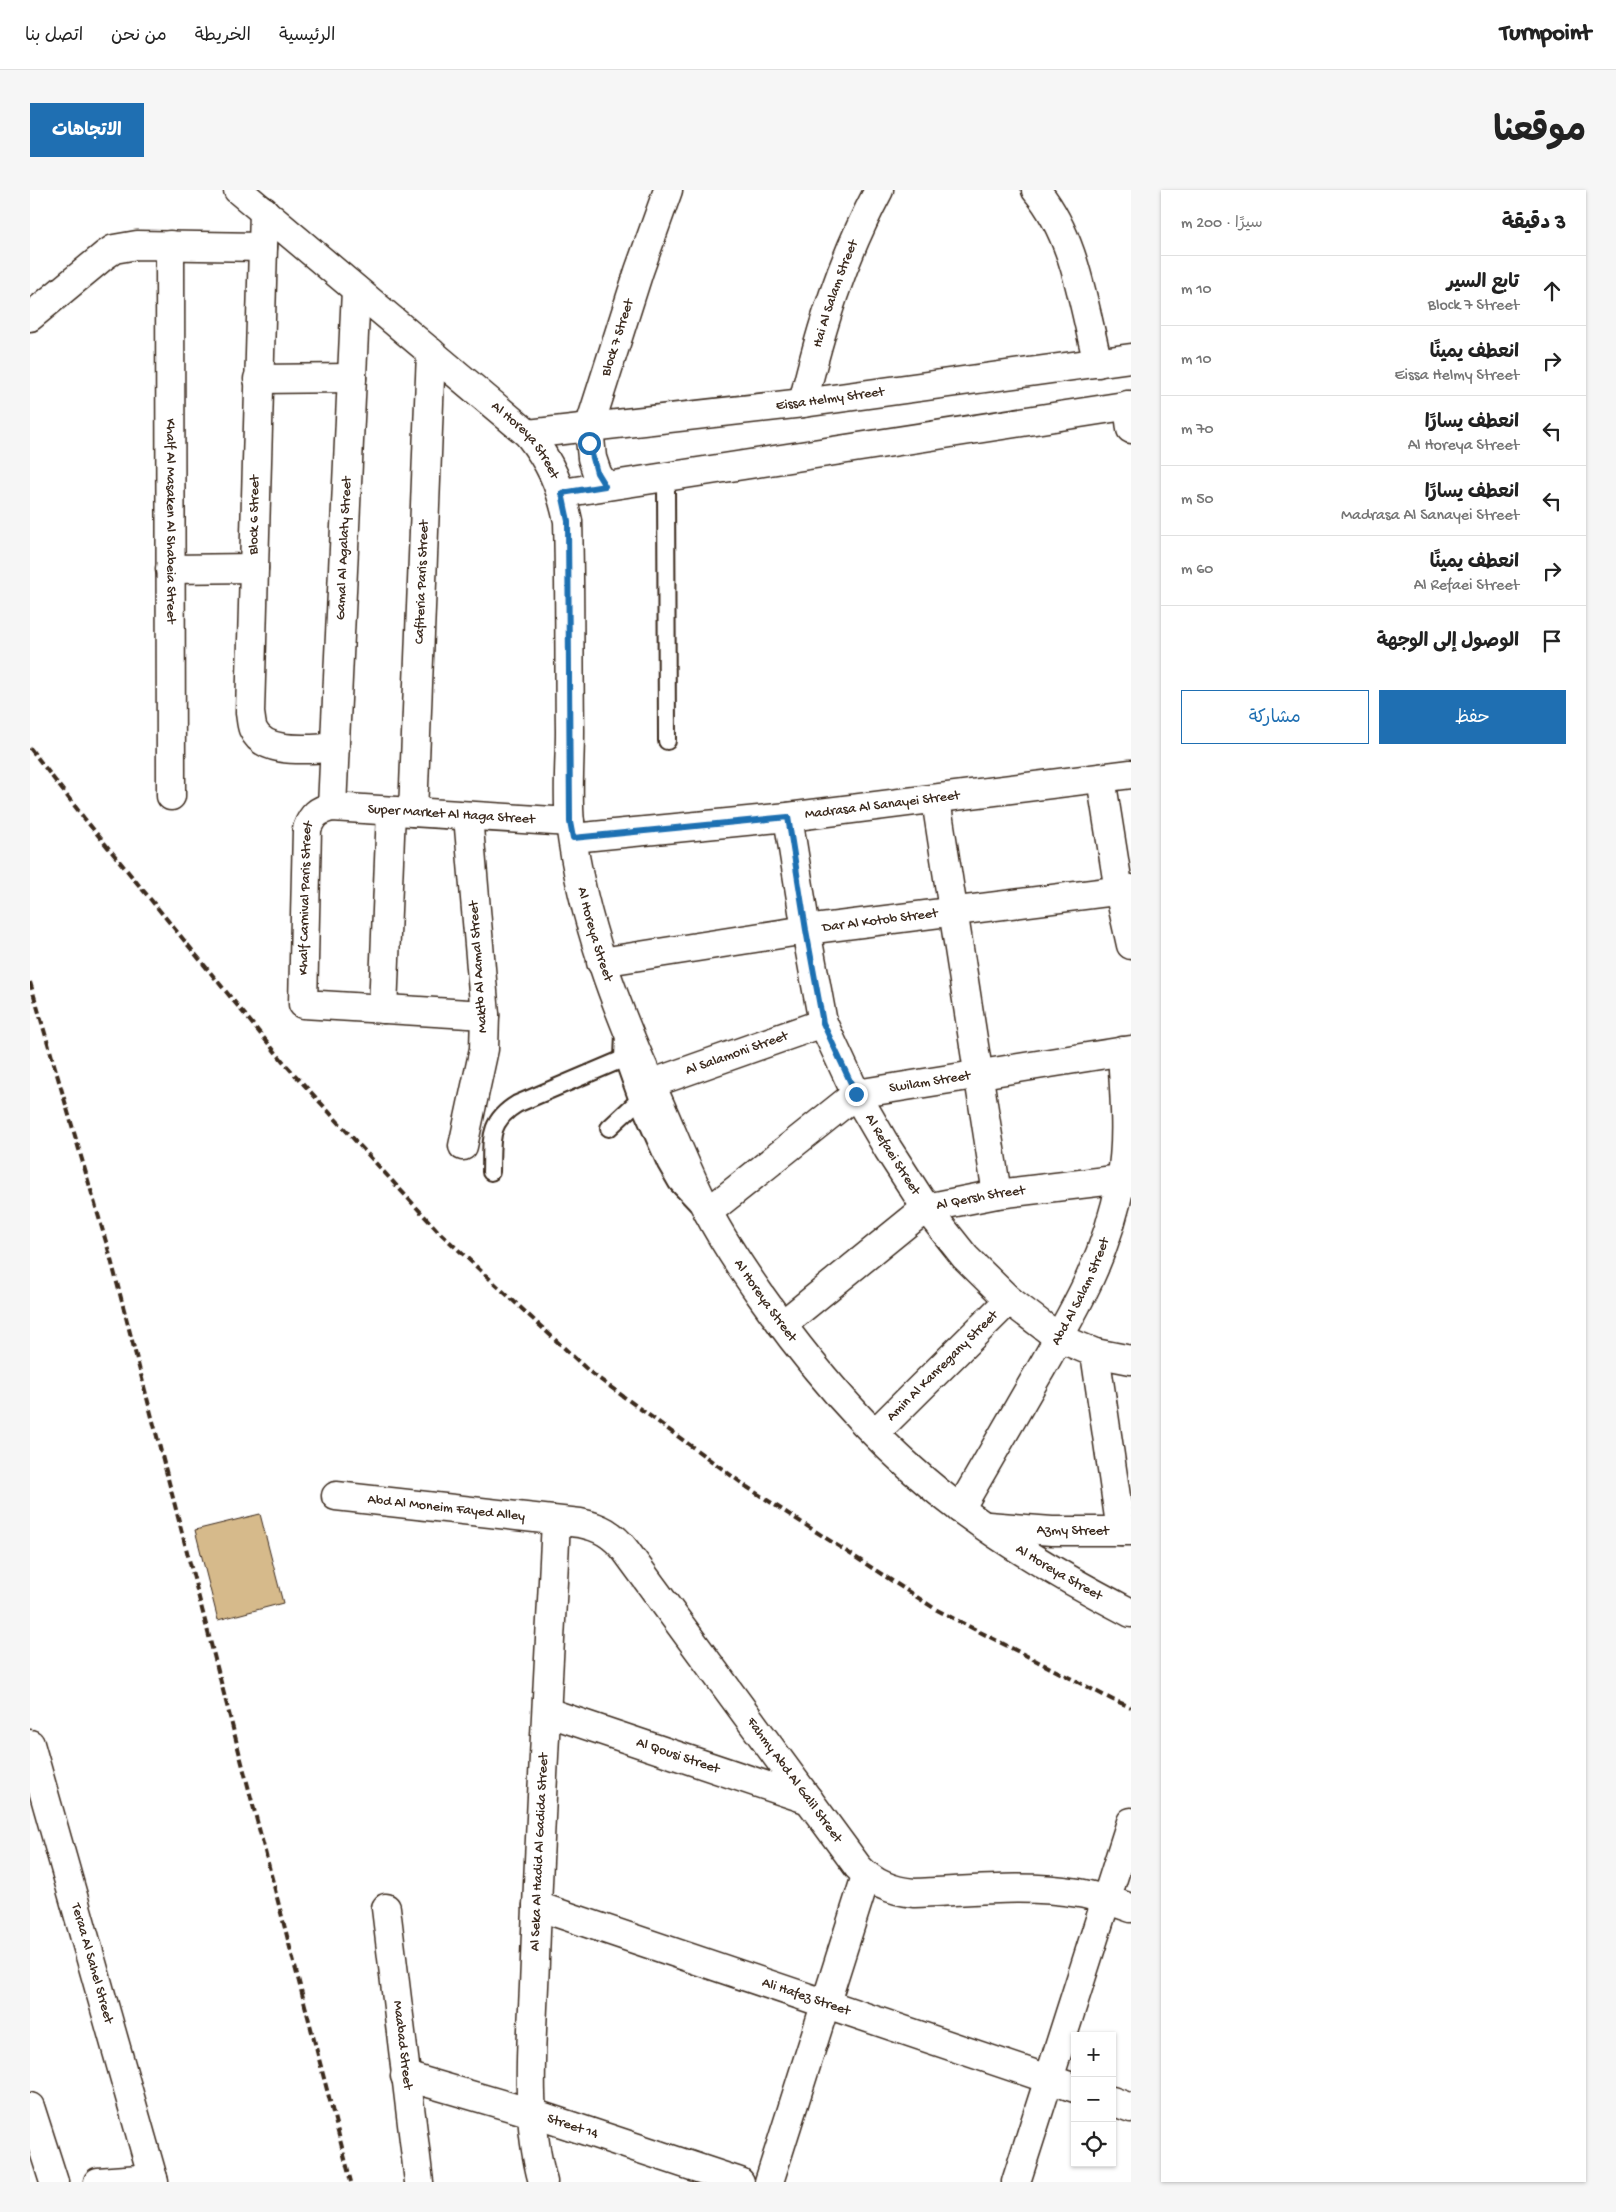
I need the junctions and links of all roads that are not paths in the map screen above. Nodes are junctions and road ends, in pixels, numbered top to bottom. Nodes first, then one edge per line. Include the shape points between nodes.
1 (238, 190) edge
2 (668, 190) edge
3 (879, 190) edge
4 (1036, 190) edge
5 (264, 212) junction
6 (170, 245) junction
7 (263, 247) junction
8 (356, 290) junction
9 (30, 317) edge
10 (432, 352) junction
11 (1131, 358) edge
12 (1098, 364) junction
13 (352, 378) junction
14 (258, 379) junction
15 (803, 403) junction
16 (1130, 413) edge
17 (589, 428) junction
18 (528, 434) junction
19 (666, 477) junction
20 (605, 486) junction
21 (562, 493) junction
22 (254, 568) junction
23 (170, 569) junction
24 (667, 741) dead end
25 (335, 748) junction
26 (1131, 774) edge
27 (1101, 778) junction
28 (171, 796) dead end
29 (936, 800) junction
30 (332, 807) junction
31 (402, 812) junction
32 (468, 816) junction
33 (788, 817) junction
34 (572, 830) junction
35 (1125, 890) edge
36 (953, 912) junction
37 (806, 930) junction
38 (1131, 945) edge
39 (601, 962) junction
40 (383, 1009) junction
41 (484, 1015) junction
42 (823, 1023) junction
43 (626, 1026) junction
44 (1127, 1050) edge
45 (623, 1059) junction
46 (978, 1074) junction
47 (644, 1092) junction
48 (856, 1094) junction
49 (609, 1128) dead end
50 (463, 1146) dead end
51 (491, 1172) dead end
52 (1126, 1178) edge
53 (997, 1194) junction
54 (926, 1208) junction
55 (708, 1212) junction
56 (1010, 1300) junction
57 (782, 1325) junction
58 (1058, 1338) junction
59 (1095, 1353) junction
60 (1131, 1360) edge
61 (876, 1433) junction
62 (336, 1496) dead end
63 (960, 1509) junction
64 (556, 1521) junction
65 (984, 1526) junction
66 (1126, 1531) edge
67 (1131, 1613) edge
68 (547, 1712) junction
69 (32, 1754) edge
70 (809, 1800) junction
71 (1131, 1822) edge
72 (866, 1876) junction
73 (1106, 1899) junction
74 (537, 1906) junction
75 (386, 1908) dead end
76 (1131, 1908) edge
77 (826, 2004) junction
78 (405, 2076) junction
79 (1049, 2078) junction
80 (1071, 2086) edge
81 (1116, 2102) edge
82 (30, 2107) edge
83 (1131, 2108) edge
84 (532, 2113) junction
85 (153, 2180) edge
86 (54, 2182) edge
87 (98, 2182) edge
88 (419, 2182) edge
89 (543, 2182) edge
90 (740, 2182) edge
91 (769, 2182) edge
92 (1016, 2182) edge

1 - 5 street, Al Horeya Street
2 - 17 street, Block 7 Street
3 - 15 street, Hai Al Salam Street via 837,280
4 - 12 street via 1068,243
5 - 7 street, Block 6 Street
5 - 8 street, Al Horeya Street
6 - 7 street
6 - 9 street via 137,244 114,249
6 - 23 street, Khalf Al Masaken Al Shabeia Street
7 - 14 street, Block 6 Street
8 - 10 street, Al Horeya Street
8 - 13 street, Gamal Al Agalaty Street
10 - 18 street, Al Horeya Street
10 - 31 street, Cafiteria Paris Street
11 - 12 street, Eissa Helmy Street
12 - 15 street, Eissa Helmy Street
13 - 14 street
13 - 25 street, Gamal Al Agalaty Street
14 - 22 street, Block 6 Street
15 - 17 street, Eissa Helmy Street
16 - 19 street
17 - 18 street, Eissa Helmy Street
17 - 20 street, Block 7 Street via 592,458
18 - 21 street, Al Horeya Street via 554,472
19 - 20 street
19 - 24 lane
20 - 21 street
21 - 34 street, Al Horeya Street via 569,530
22 - 23 street
22 - 25 street, Block 6 Street via 250,713 253,729 261,740 275,748
23 - 28 street, Khalf Al Masaken Al Shabeia Street
25 - 30 street, Gamal Al Agalaty Street
26 - 27 street, Madrasa Al Sanayei Street
27 - 29 street, Madrasa Al Sanayei Street
27 - 35 street
29 - 33 street, Madrasa Al Sanayei Street
29 - 36 street
30 - 31 street, Super Market Al Haga Street
30 - 40 street, Khalf Carnival Paris Street via 320,809 307,828 303,1004
31 - 32 street, Super Market Al Haga Street
31 - 40 street, Cafiteria Paris Street
32 - 34 street, Super Market Al Haga Street
32 - 41 street, Maktb Al Aamal Street
33 - 34 street, Madrasa Al Sanayei Street
33 - 37 street, Al Refaei Street
34 - 39 street, Al Horeya Street via 585,901
35 - 36 street, Dar Al Kotob Street
35 - 38 street
36 - 37 street, Dar Al Kotob Street
36 - 46 street
37 - 39 street, Dar Al Kotob Street
37 - 42 street, Al Refaei Street
39 - 43 street, Al Horeya Street
40 - 41 street
41 - 50 street, Maktb Al Aamal Street via 484,1049
42 - 47 street, Al Salamoni Street
42 - 48 street, Al Refaei Street
43 - 45 lane
43 - 47 street, Al Horeya Street
44 - 46 street, Swilam Street
44 - 52 street, Abd Al Salam Street
45 - 47 lane via 627,1075
45 - 51 lane via 504,1112 495,1125
46 - 48 street, Swilam Street
46 - 53 street
47 - 49 lane
47 - 55 street, Al Horeya Street
48 - 54 street, Al Refaei Street
48 - 55 street, Swilam Street
52 - 53 street, Al Qersh Street
52 - 58 street, Abd Al Salam Street via 1099,1259
53 - 54 street, Al Qersh Street
54 - 56 street, Al Refaei Street via 965,1257
54 - 57 street, Al Qersh Street
55 - 57 street, Al Horeya Street via 741,1267
56 - 58 street, Al Refaei Street
56 - 61 street, Amin Al Kanregany Street
57 - 61 street, Al Horeya Street via 826,1381
58 - 59 street, Al Refaei Street
58 - 63 street, Abd Al Salam Street
59 - 60 street, Al Refaei Street
59 - 66 street
61 - 63 street, Al Horeya Street
62 - 64 street, Abd Al Moneim Fayed Alley
63 - 65 street, Al Horeya Street
64 - 68 street, Al Seka Al Hadid Al Gadida Street
64 - 70 street, Fahmy Abd Al Galil Street via 594,1526 617,1540
65 - 66 street, Azmy Street via 1052,1531
65 - 67 street, Al Horeya Street via 1065,1579
68 - 70 street, Al Qousi Street
68 - 74 street, Al Seka Al Hadid Al Gadida Street
69 - 85 street, Teraa Al Sahel Street
70 - 72 street, Fahmy Abd Al Galil Street
71 - 73 street
72 - 73 street, Fahmy Abd Al Galil Street via 897,1892 1033,1889 1062,1890
72 - 77 street
73 - 76 street, Fahmy Abd Al Galil Street
73 - 79 street
74 - 77 street, Ali Hafez Street
74 - 84 street, Al Seka Al Hadid Al Gadida Street
75 - 78 street, Maabad Street
77 - 79 street, Ali Hafez Street
77 - 91 street
78 - 84 street, Street 14
78 - 88 street, Maabad Street
79 - 80 street, Ali Hafez Street
79 - 92 street
81 - 83 street
82 - 86 street
84 - 89 street, Al Seka Al Hadid Al Gadida Street
84 - 90 street, Street 14
85 - 87 street

